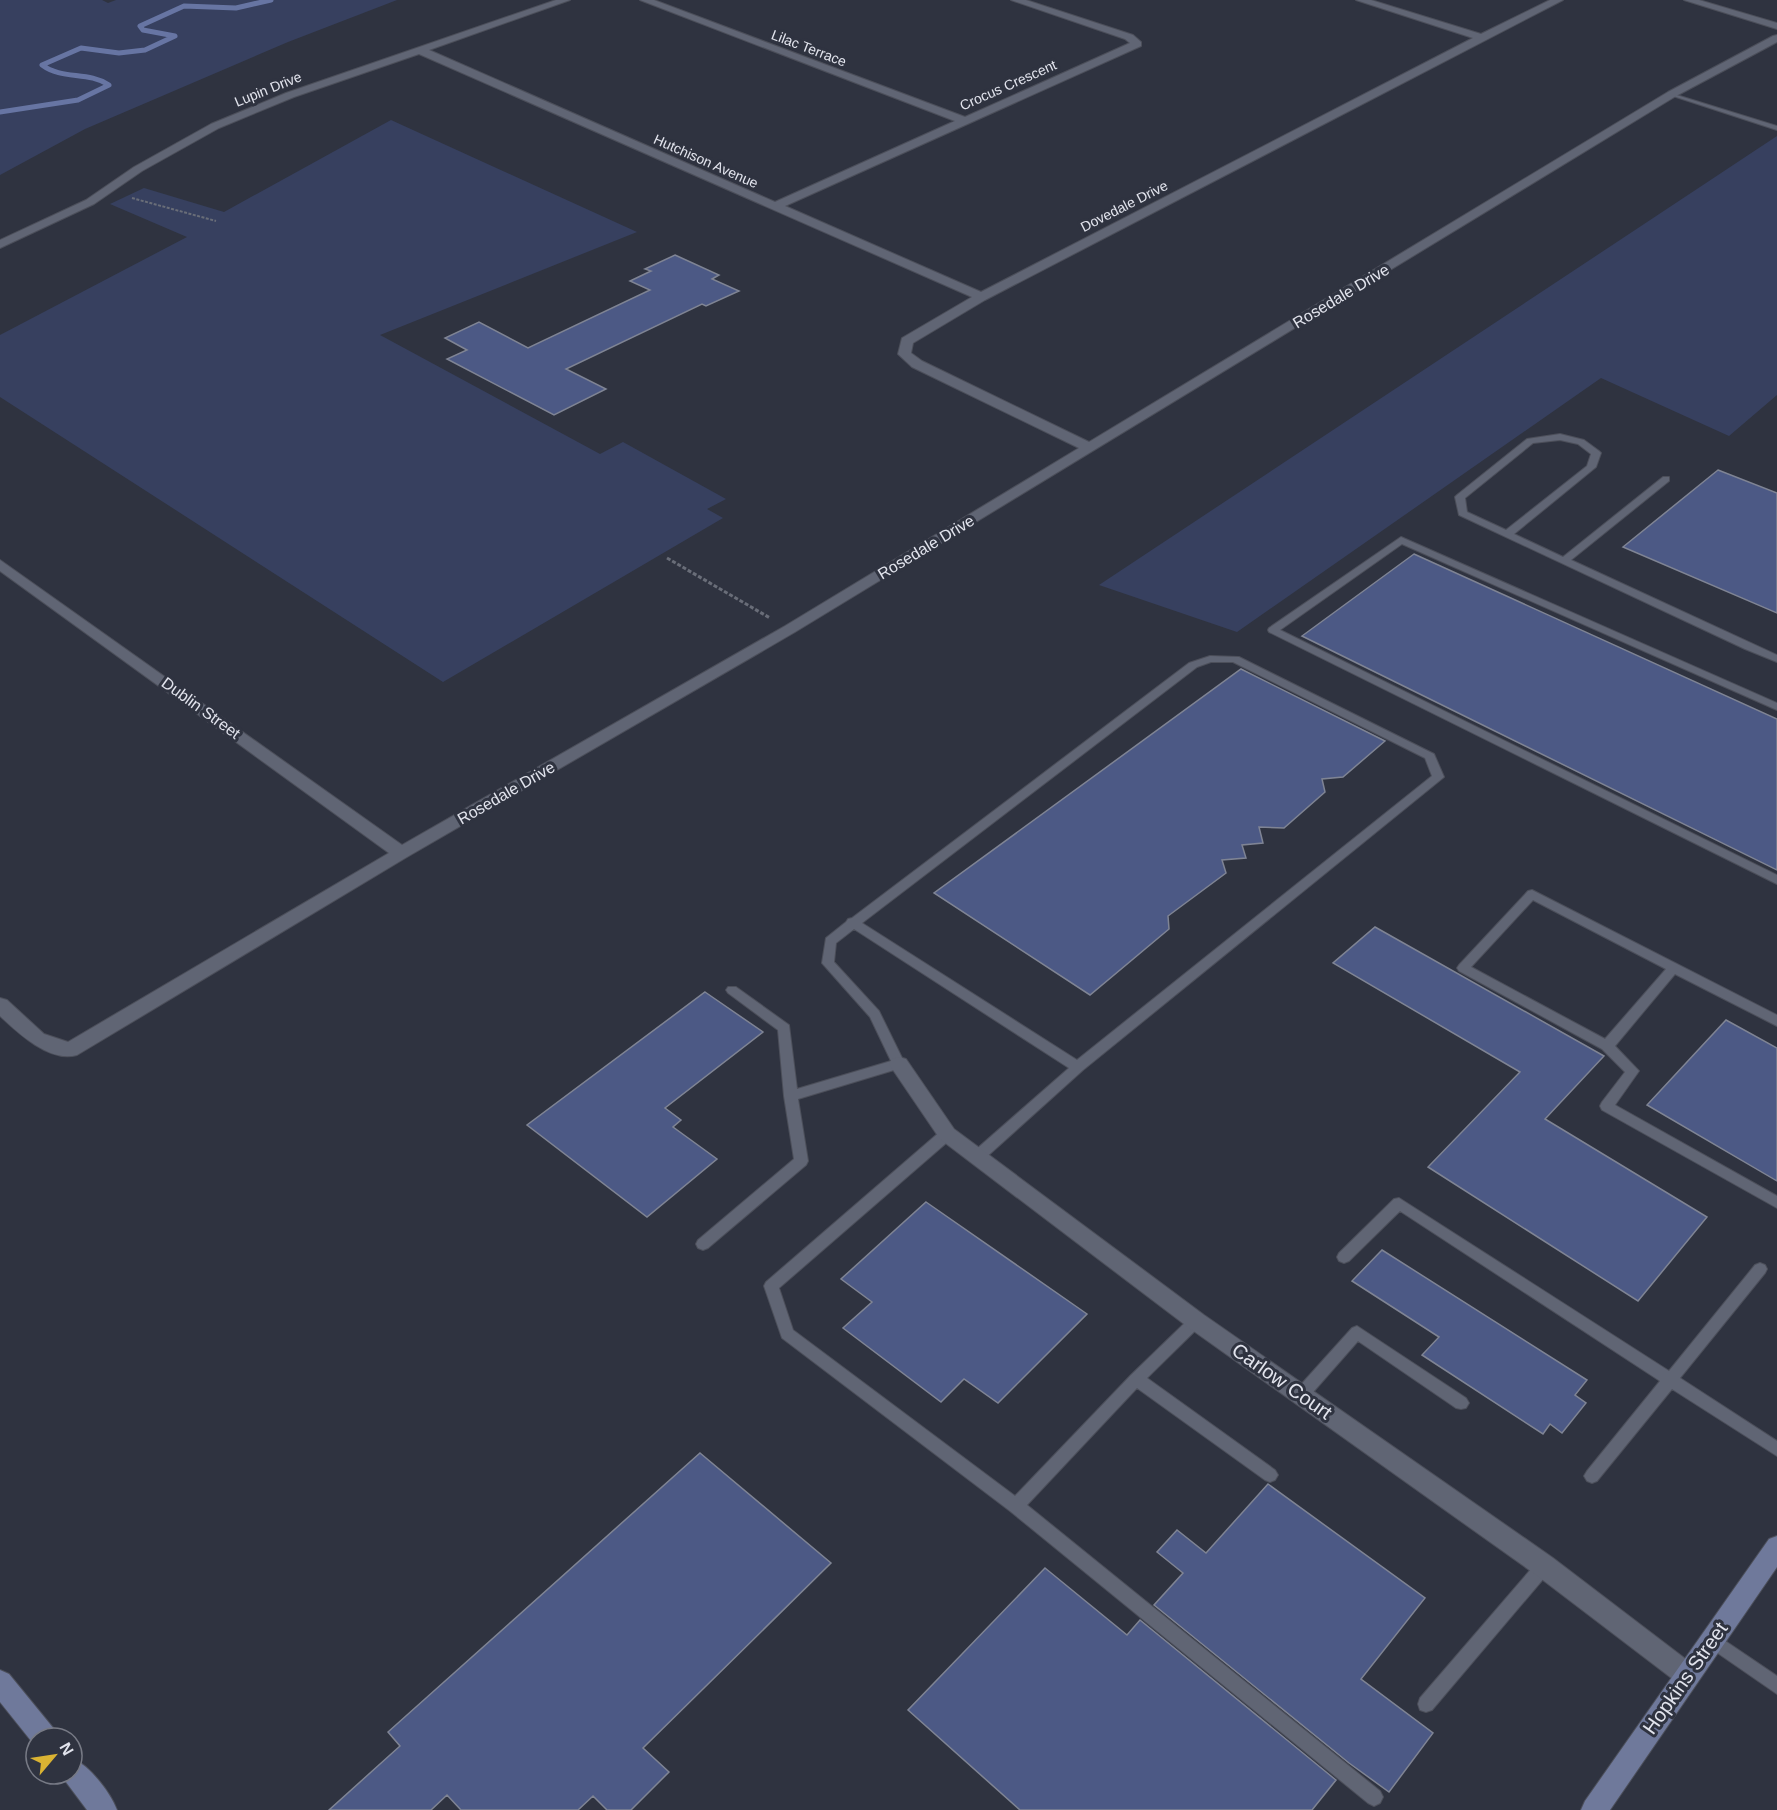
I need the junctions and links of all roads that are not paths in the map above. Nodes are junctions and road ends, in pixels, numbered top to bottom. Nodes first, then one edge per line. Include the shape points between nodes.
1 (564, 0) edge
2 (645, 0) edge
3 (1016, 0) edge
4 (1361, 0) edge
5 (1557, 0) edge
6 (1689, 0) edge
7 (1777, 26) edge
8 (1482, 37) junction
9 (1777, 38) edge
10 (420, 50) junction
11 (1672, 94) junction
12 (964, 121) junction
13 (1777, 128) edge
14 (774, 207) junction
15 (0, 244) edge
16 (981, 297) junction
17 (1091, 448) junction
18 (1666, 478) dead end
19 (1507, 534) junction
20 (1564, 561) junction
21 (0, 564) edge
22 (1777, 659) edge
23 (1777, 707) edge
24 (401, 853) junction
25 (1777, 880) edge
26 (852, 922) junction
27 (1674, 967) junction
28 (732, 990) dead end
29 (0, 1005) edge
30 (1777, 1021) edge
31 (1607, 1046) junction
32 (899, 1064) junction
33 (1078, 1067) junction
34 (791, 1096) junction
35 (947, 1134) junction
36 (977, 1157) junction
37 (1777, 1203) edge
38 (703, 1244) dead end
39 (1344, 1257) dead end
40 (1760, 1269) dead end
41 (1196, 1322) junction
42 (1136, 1379) junction
43 (1670, 1379) junction
44 (1302, 1394) junction
45 (1461, 1403) dead end
46 (1777, 1449) edge
47 (1270, 1475) dead end
48 (1592, 1476) dead end
49 (1016, 1506) junction
50 (1777, 1547) edge
51 (1544, 1566) junction
52 (1712, 1640) junction
53 (1687, 1676) junction
54 (0, 1682) edge
55 (1777, 1686) edge
56 (1426, 1704) dead end
57 (35, 1726) edge
58 (84, 1786) edge
59 (1374, 1797) dead end
60 (104, 1810) edge
61 (1594, 1810) edge

1 - 10 street, Lupin Drive
2 - 12 street, Lilac Terrace
3 - 12 street, Crocus Crescent via 1129,37 1137,44
4 - 8 street
5 - 8 street, Dovedale Drive
6 - 7 street
8 - 16 street, Dovedale Drive
9 - 11 street, Rosedale Drive
10 - 14 street, Hutchison Avenue
10 - 15 street, Lupin Drive via 215,126 138,169 90,202
11 - 13 lane
11 - 17 street, Rosedale Drive
12 - 14 street, Crocus Crescent
14 - 16 street, Hutchison Avenue
16 - 17 street, Dovedale Drive via 907,341 904,354
17 - 24 street, Rosedale Drive via 790,629
18 - 20 lane
19 - 19 lane via 1462,513 1460,496 1530,441 1560,437 1581,442 1596,453 1591,467
19 - 20 lane
20 - 22 lane
21 - 24 street, Dublin Street
23 - 25 lane via 1401,540 1273,630
24 - 29 street, Rosedale Drive via 70,1050 37,1039
26 - 32 lane via 830,940 828,963 875,1014
26 - 33 lane
26 - 33 lane via 1193,665 1210,659 1235,658 1430,756 1438,777
27 - 30 lane
27 - 31 lane
27 - 31 lane via 1532,894 1462,968
28 - 34 lane via 784,1028
31 - 37 lane via 1632,1071 1607,1106
32 - 34 lane
32 - 35 street, Carlow Court
33 - 36 lane
34 - 38 lane via 801,1161
35 - 36 street, Carlow Court
35 - 49 lane via 771,1286 787,1334
36 - 41 street, Carlow Court
39 - 43 lane via 1399,1203
40 - 43 lane
41 - 42 lane
41 - 44 street, Carlow Court
42 - 47 lane
42 - 49 lane
43 - 46 lane
43 - 48 lane
44 - 45 lane via 1357,1332
44 - 51 street, Carlow Court
49 - 59 lane
50 - 52 main road, Hopkins Street
51 - 53 street, Carlow Court
51 - 56 lane
52 - 53 main road, Hopkins Street
52 - 55 lane
53 - 61 main road, Hopkins Street
54 - 57 main road
58 - 60 main road

